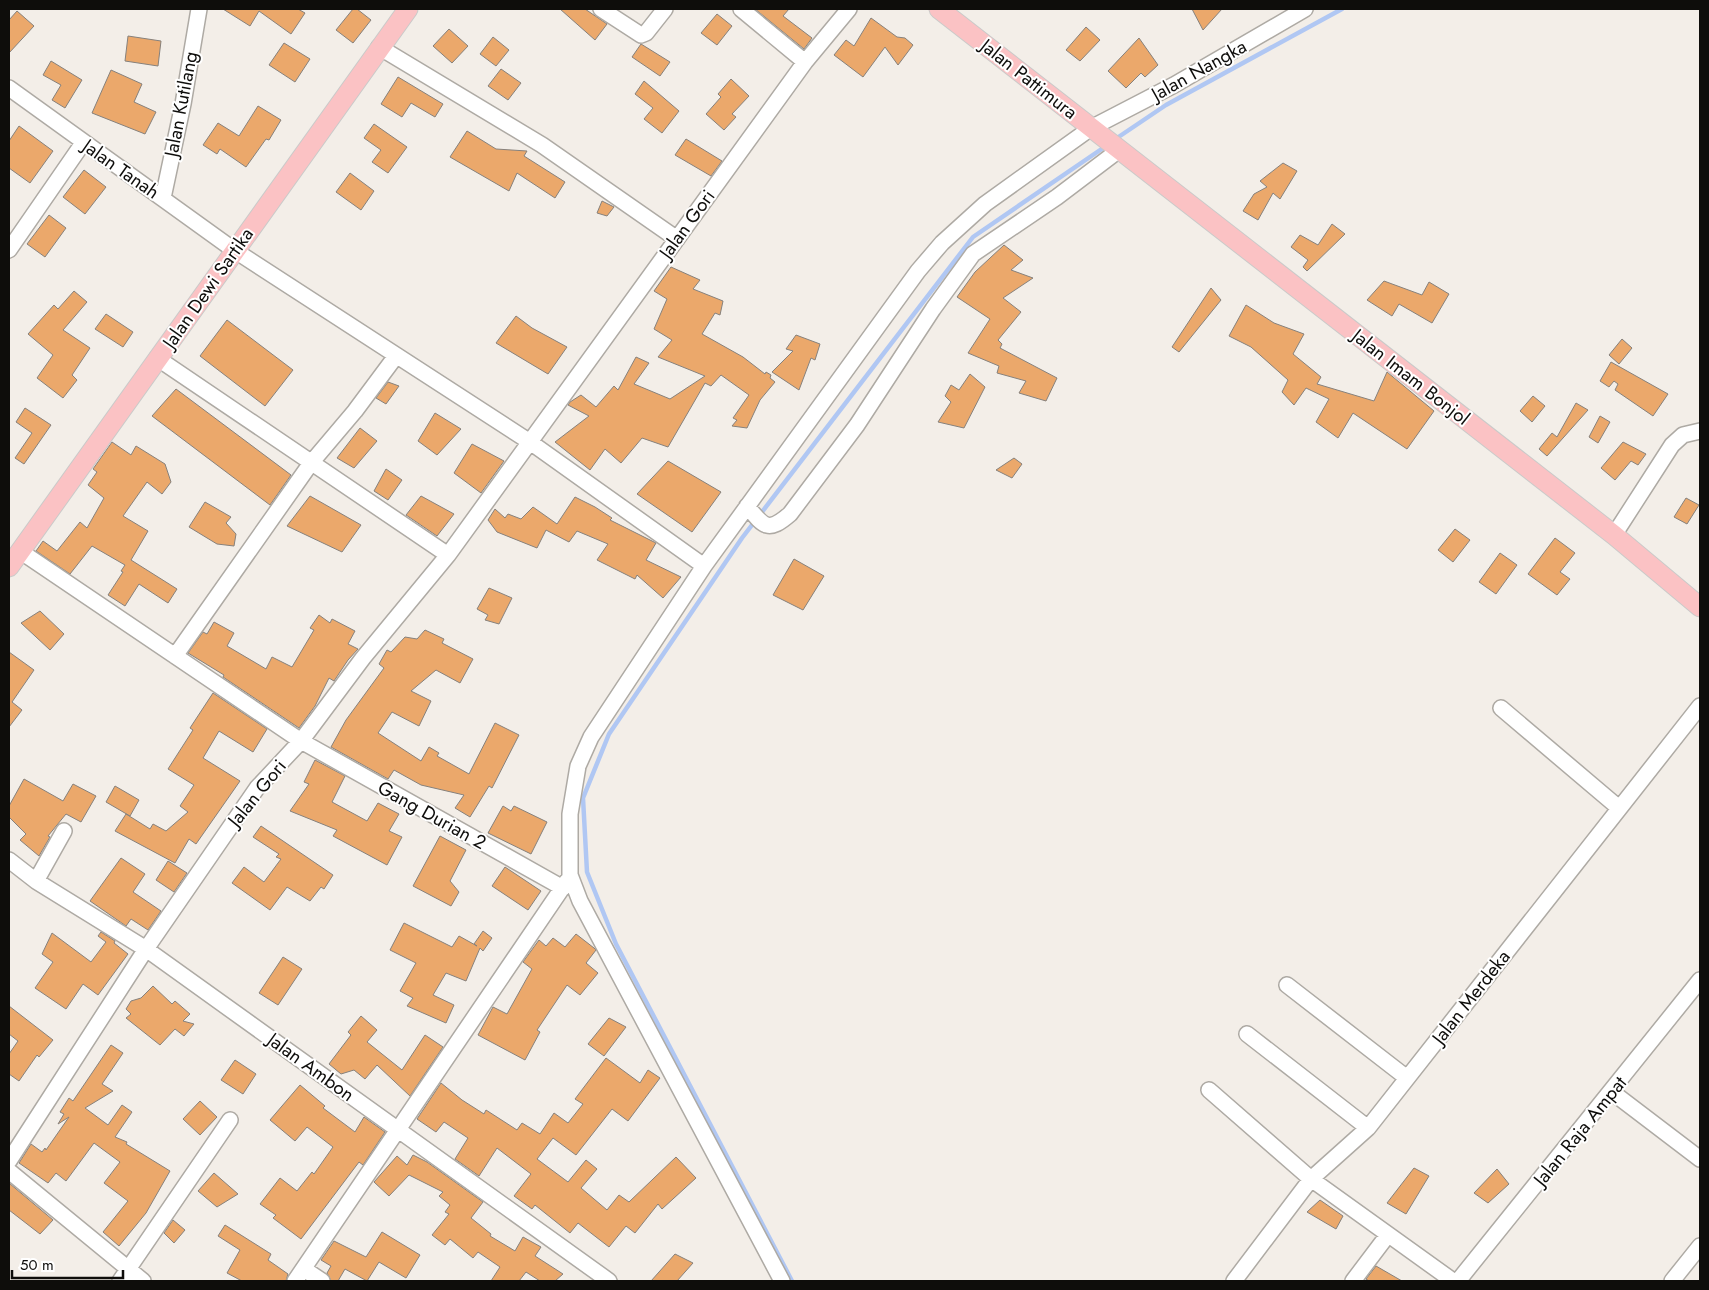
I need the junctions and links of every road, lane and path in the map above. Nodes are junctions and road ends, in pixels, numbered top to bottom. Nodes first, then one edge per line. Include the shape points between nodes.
1 (199, 9) edge
2 (408, 9) edge
3 (601, 9) edge
4 (664, 9) edge
5 (741, 9) edge
6 (849, 9) edge
7 (939, 9) edge
8 (1305, 9) edge
9 (379, 47) junction
10 (805, 62) junction
11 (9, 88) edge
12 (1092, 128) junction
13 (83, 143) junction
14 (1118, 150) junction
15 (163, 198) junction
16 (677, 239) junction
17 (9, 250) edge
18 (234, 250) junction
19 (396, 356) junction
20 (157, 358) junction
21 (1700, 431) edge
22 (530, 442) junction
23 (311, 463) junction
24 (749, 509) junction
25 (1614, 535) junction
26 (20, 551) junction
27 (448, 555) junction
28 (704, 566) junction
29 (9, 567) edge
30 (1700, 607) edge
31 (175, 656) junction
32 (1700, 706) edge
33 (1501, 708) dead end
34 (301, 741) junction
35 (1619, 808) junction
36 (64, 831) dead end
37 (9, 860) edge
38 (36, 880) junction
39 (566, 882) junction
40 (146, 949) junction
41 (1700, 980) edge
42 (1287, 985) dead end
43 (1247, 1034) dead end
44 (1407, 1078) junction
45 (1209, 1090) dead end
46 (1612, 1092) junction
47 (230, 1120) dead end
48 (1368, 1128) junction
49 (398, 1130) junction
50 (1700, 1159) edge
51 (9, 1161) edge
52 (9, 1171) edge
53 (1311, 1179) junction
54 (1387, 1236) junction
55 (1700, 1246) edge
56 (300, 1275) edge
57 (124, 1276) edge
58 (142, 1281) edge
59 (322, 1281) edge
60 (609, 1281) edge
61 (782, 1281) edge
62 (1234, 1281) edge
63 (1353, 1281) edge
64 (1452, 1281) edge
65 (1458, 1281) edge
66 (1672, 1281) edge

1 - 15 street, Jalan Kutilang
2 - 9 main road, Jalan Dewi Sartika
3 - 4 street via 641,34 646,33
5 - 10 street
6 - 10 street, Jalan Gori
7 - 12 main road, Jalan Pattimura
8 - 12 street, Jalan Nangka
9 - 16 street via 542,145
9 - 18 main road, Jalan Dewi Sartika
10 - 16 street, Jalan Gori
11 - 13 street, Jalan Tanah
12 - 14 main road, Jalan Pattimura
12 - 24 street, Jalan Nangka via 985,204 942,243 881,320
13 - 15 street, Jalan Tanah
13 - 17 street
14 - 24 street via 1057,197 973,254 857,425 790,514 774,526 763,524
14 - 25 main road, Jalan Imam Bonjol
15 - 18 street, Jalan Tanah
16 - 22 street, Jalan Gori
18 - 19 street
18 - 20 main road, Jalan Dewi Sartika
19 - 22 street
19 - 23 street
20 - 23 street
20 - 26 main road, Jalan Dewi Sartika
21 - 25 street via 1683,435 1672,445
22 - 27 street, Jalan Gori
22 - 28 street
23 - 27 street
23 - 31 street
24 - 28 street, Jalan Nangka
25 - 30 main road, Jalan Imam Bonjol
26 - 29 main road, Jalan Dewi Sartika
26 - 31 street, Gang Durian 2
27 - 34 street, Jalan Gori via 362,658
28 - 39 street, Jalan Nangka via 582,754 570,814
31 - 34 street, Gang Durian 2
32 - 35 street, Jalan Merdeka
33 - 35 street
34 - 39 street, Gang Durian 2
34 - 40 street, Jalan Gori via 257,788
35 - 44 street, Jalan Merdeka
36 - 38 street
37 - 38 street, Jalan Ambon
38 - 40 street, Jalan Ambon
39 - 49 street
39 - 61 street via 580,901
40 - 49 street, Jalan Ambon
40 - 51 street, Jalan Gori
41 - 46 street, Jalan Raja Ampat
42 - 44 street
43 - 48 street
44 - 48 street, Jalan Merdeka
45 - 53 street
46 - 50 street
46 - 65 street, Jalan Raja Ampat
47 - 57 street
48 - 53 street, Jalan Merdeka
49 - 56 street
49 - 60 street, Jalan Ambon
52 - 57 street via 72,1221
53 - 54 street
53 - 62 street, Jalan Merdeka
54 - 63 street
54 - 64 street
55 - 66 street
56 - 59 street
57 - 58 street

